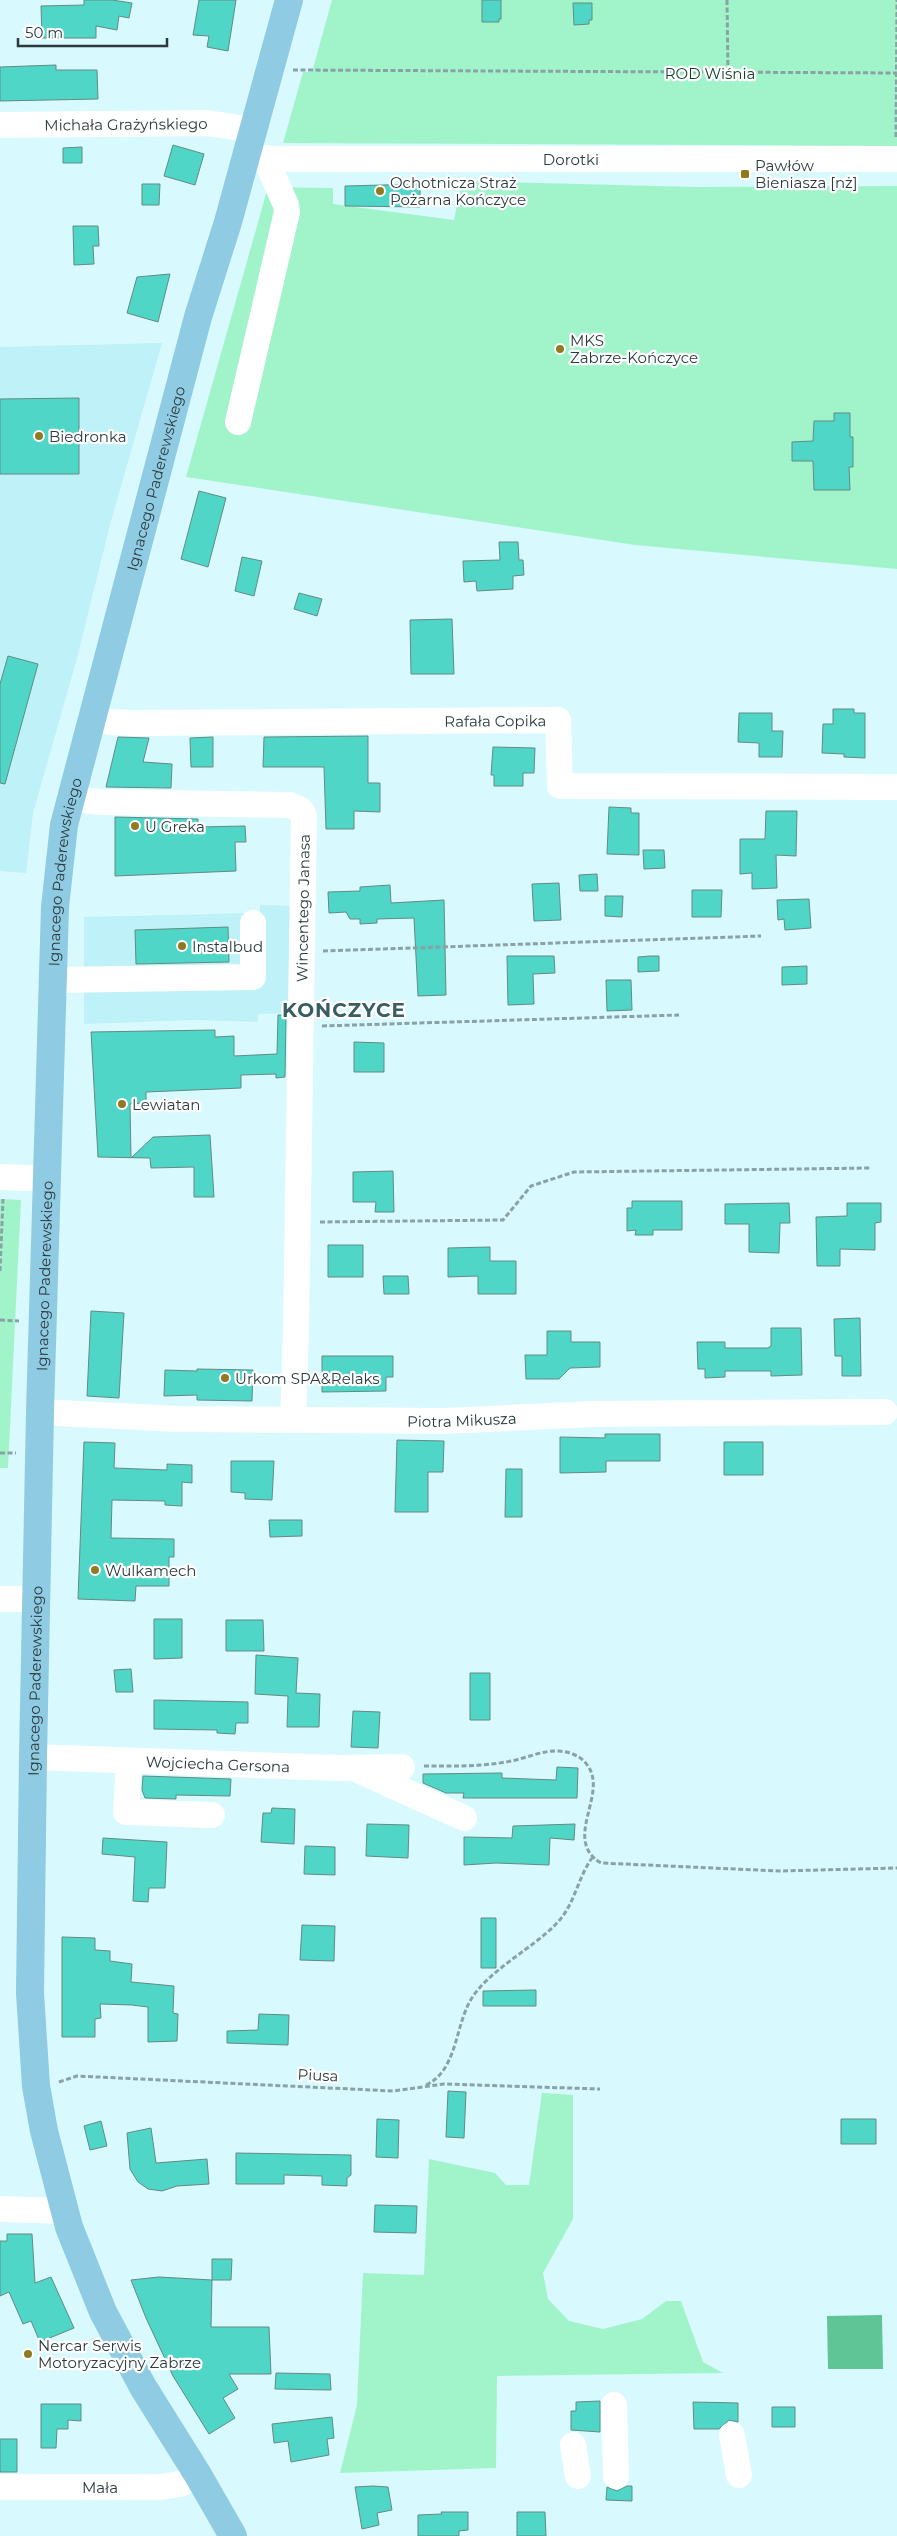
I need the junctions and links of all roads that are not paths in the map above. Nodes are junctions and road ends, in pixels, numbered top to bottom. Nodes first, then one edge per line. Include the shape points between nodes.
1 (289, 0) edge
2 (0, 125) edge
3 (253, 130) junction
4 (255, 157) junction
5 (896, 159) edge
6 (238, 422) dead end
7 (92, 717) junction
8 (897, 787) edge
9 (70, 798) junction
10 (252, 923) dead end
11 (52, 980) junction
12 (47, 1179) junction
13 (2, 1185) edge
14 (40, 1412) junction
15 (885, 1412) dead end
16 (293, 1420) junction
17 (0, 1599) edge
18 (36, 1599) junction
19 (33, 1757) junction
20 (129, 1761) junction
21 (402, 1767) road end
22 (355, 1768) junction
23 (212, 1815) dead end
24 (464, 1818) dead end
25 (0, 2210) edge
26 (64, 2211) junction
27 (614, 2405) dead end
28 (732, 2435) dead end
29 (573, 2445) dead end
30 (198, 2475) junction
31 (739, 2475) dead end
32 (578, 2476) dead end
33 (616, 2476) dead end
34 (0, 2487) edge
35 (233, 2536) edge

1 - 3 main road, Ignacego Paderewskiego
2 - 3 street, Michała Grażyńskiego via 207,123
3 - 4 main road, Ignacego Paderewskiego
4 - 5 street, Dorotki
4 - 6 street via 287,212
4 - 7 main road, Ignacego Paderewskiego via 198,317
7 - 8 street, Rafała Copika via 133,723 558,720 560,786
7 - 9 main road, Ignacego Paderewskiego
9 - 11 main road, Ignacego Paderewskiego via 56,883
9 - 16 street, Wincentego Janasa via 100,802 295,806 301,810 305,822
10 - 11 street via 253,978
11 - 12 main road, Ignacego Paderewskiego
12 - 13 street
12 - 14 main road, Ignacego Paderewskiego
14 - 16 street, Piotra Mikusza via 178,1419
14 - 18 main road, Ignacego Paderewskiego
15 - 16 street, Piotra Mikusza via 593,1414 444,1421
17 - 18 street
18 - 19 main road, Ignacego Paderewskiego
19 - 20 street, Wojciecha Gersona
19 - 26 main road, Ignacego Paderewskiego via 30,1993 53,2083 44,2131
20 - 22 street, Wojciecha Gersona
20 - 23 street via 126,1812
21 - 22 street, Wojciecha Gersona
22 - 24 street
25 - 26 street
26 - 30 main road, Ignacego Paderewskiego via 75,2246 114,2334
27 - 33 street
28 - 31 street
29 - 32 street
30 - 34 street, Mała via 180,2484 161,2487
30 - 35 main road, Ignacego Paderewskiego

